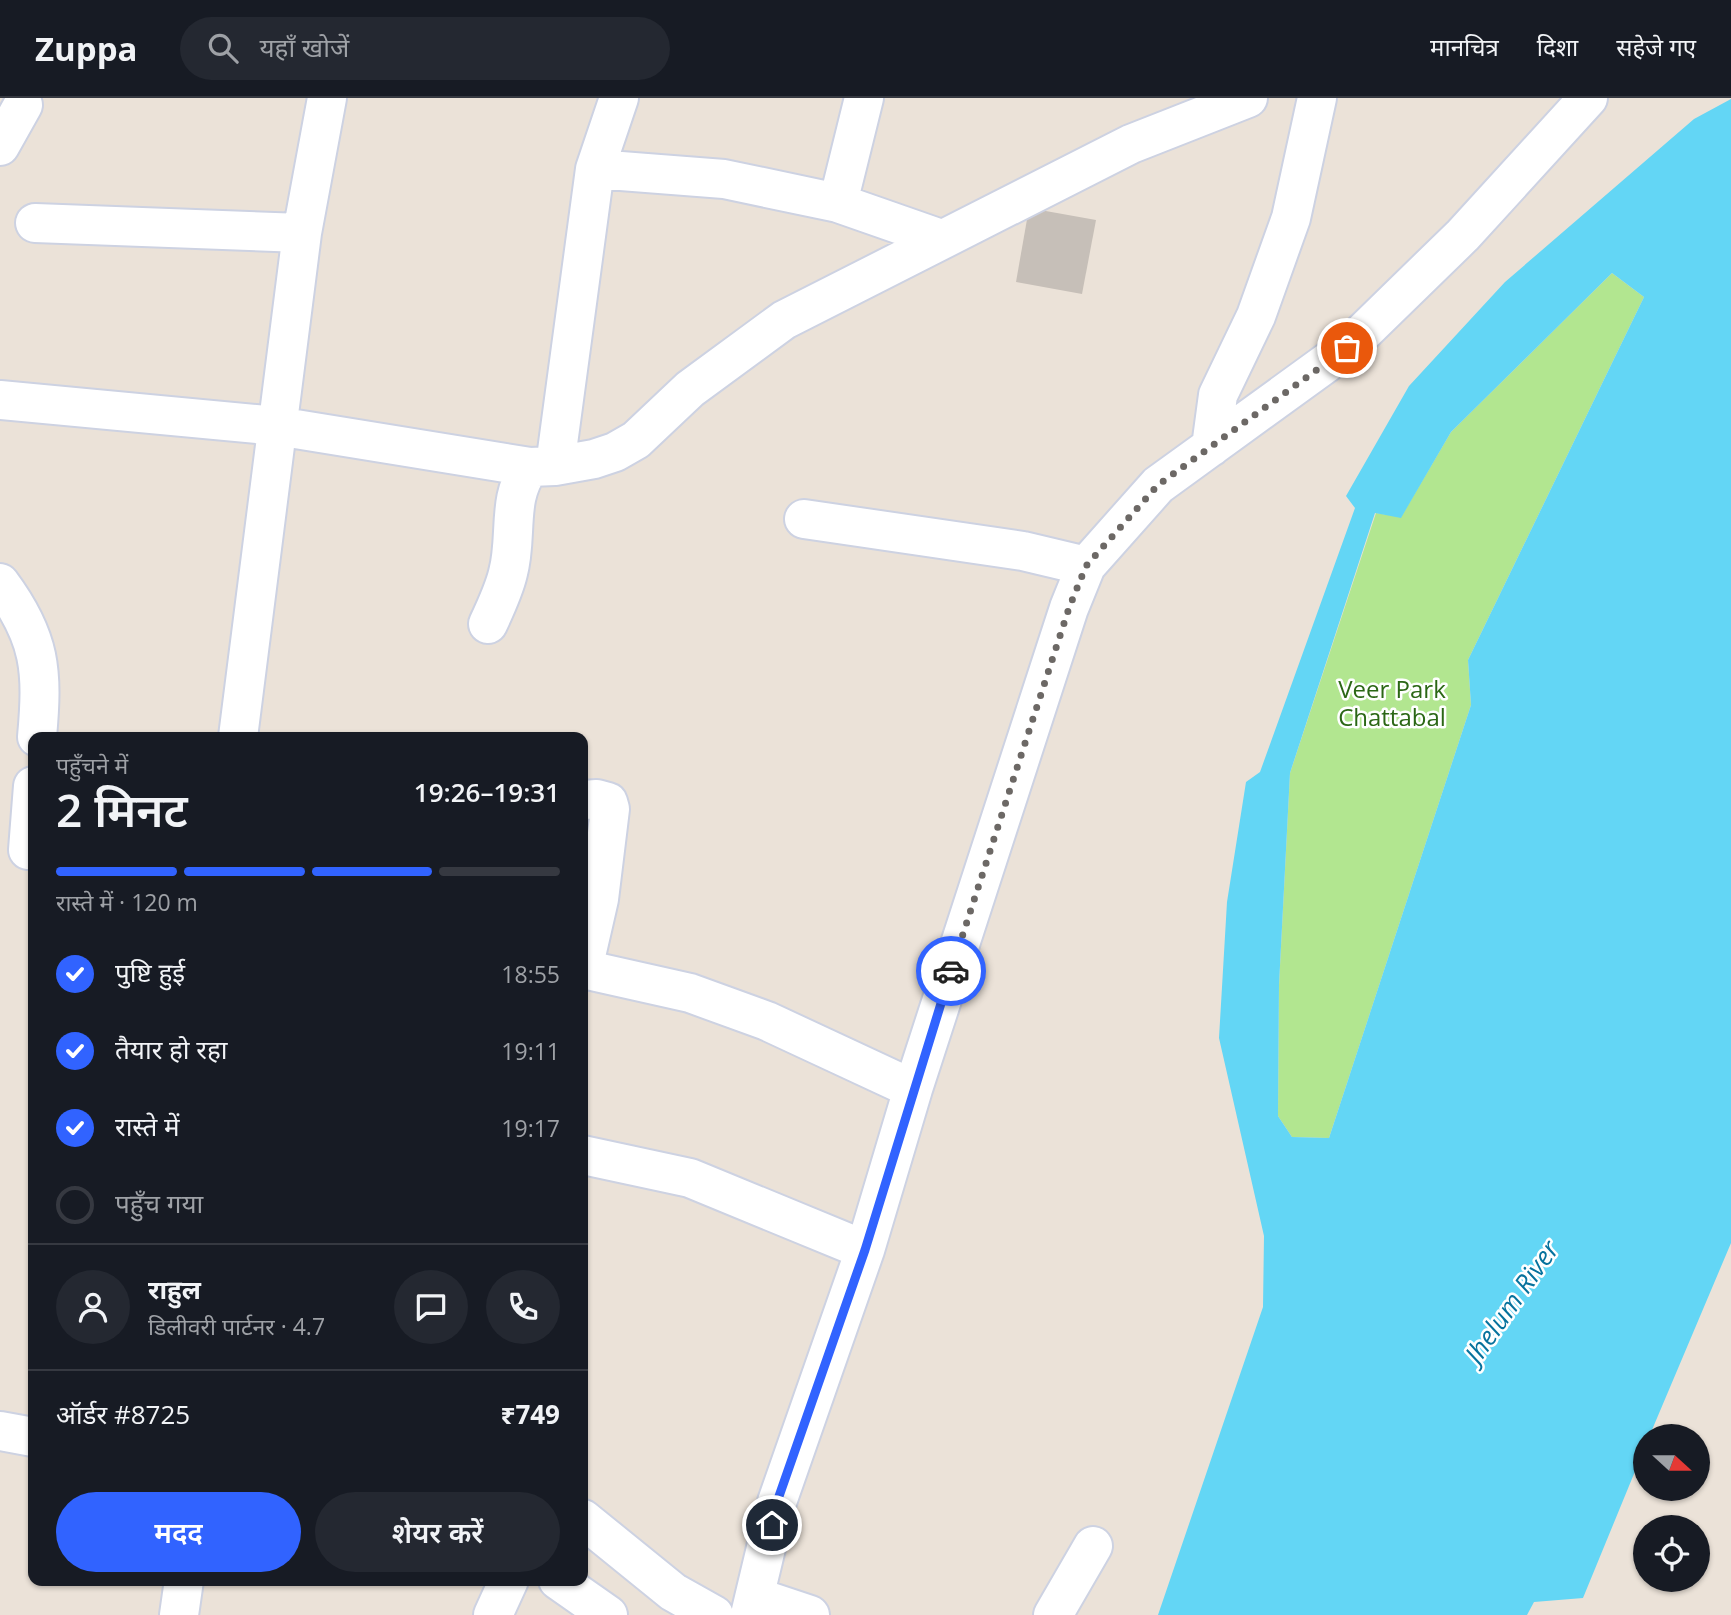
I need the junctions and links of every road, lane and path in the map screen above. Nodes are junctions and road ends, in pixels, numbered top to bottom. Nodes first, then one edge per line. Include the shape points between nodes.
1 (327, 98) edge
2 (619, 98) edge
3 (864, 98) edge
4 (1248, 98) edge
5 (1317, 98) edge
6 (1588, 98) edge
7 (23, 105) dead end
8 (0, 146) edge
9 (595, 169) junction
10 (838, 203) junction
11 (35, 223) dead end
12 (302, 233) junction
13 (941, 239) junction
14 (0, 400) edge
15 (277, 426) junction
16 (1211, 447) junction
17 (542, 466) junction
18 (804, 519) dead end
19 (1086, 566) junction
20 (0, 583) edge
21 (488, 624) dead end
22 (37, 732) edge
23 (239, 732) edge
24 (588, 800) edge
25 (28, 810) edge
26 (20, 848) edge
27 (588, 946) edge
28 (588, 970) edge
29 (913, 1089) junction
30 (588, 1156) edge
31 (865, 1250) junction
32 (0, 1431) edge
33 (28, 1436) edge
34 (588, 1523) edge
35 (1093, 1546) dead end
36 (183, 1586) edge
37 (506, 1586) edge
38 (567, 1586) edge
39 (753, 1606) edge
40 (179, 1615) edge
41 (493, 1615) edge
42 (608, 1615) edge
43 (714, 1615) edge
44 (810, 1615) edge
45 (1053, 1615) edge

1 - 12 street
2 - 9 street
3 - 10 street
4 - 13 street via 1131,144
5 - 16 street via 1291,218 1256,316 1219,395
6 - 16 street via 1463,235 1347,348
7 - 8 street
9 - 10 street via 723,179
9 - 17 street
10 - 13 street
11 - 12 street
12 - 15 street
13 - 17 street via 784,320 721,364 636,440 615,452
14 - 15 street
15 - 17 street
15 - 23 street
16 - 19 street via 1158,485
17 - 21 street via 519,481 509,572
18 - 19 street via 1023,551
19 - 29 street
20 - 22 street via 33,641 41,687
24 - 27 street via 608,802 610,809
25 - 26 street
28 - 29 street via 690,993 754,1016
29 - 31 street
30 - 31 street via 690,1178
31 - 39 street via 777,1502
32 - 33 street
34 - 43 street via 673,1592
35 - 45 street
36 - 40 street
37 - 41 street
38 - 42 street
39 - 44 street

